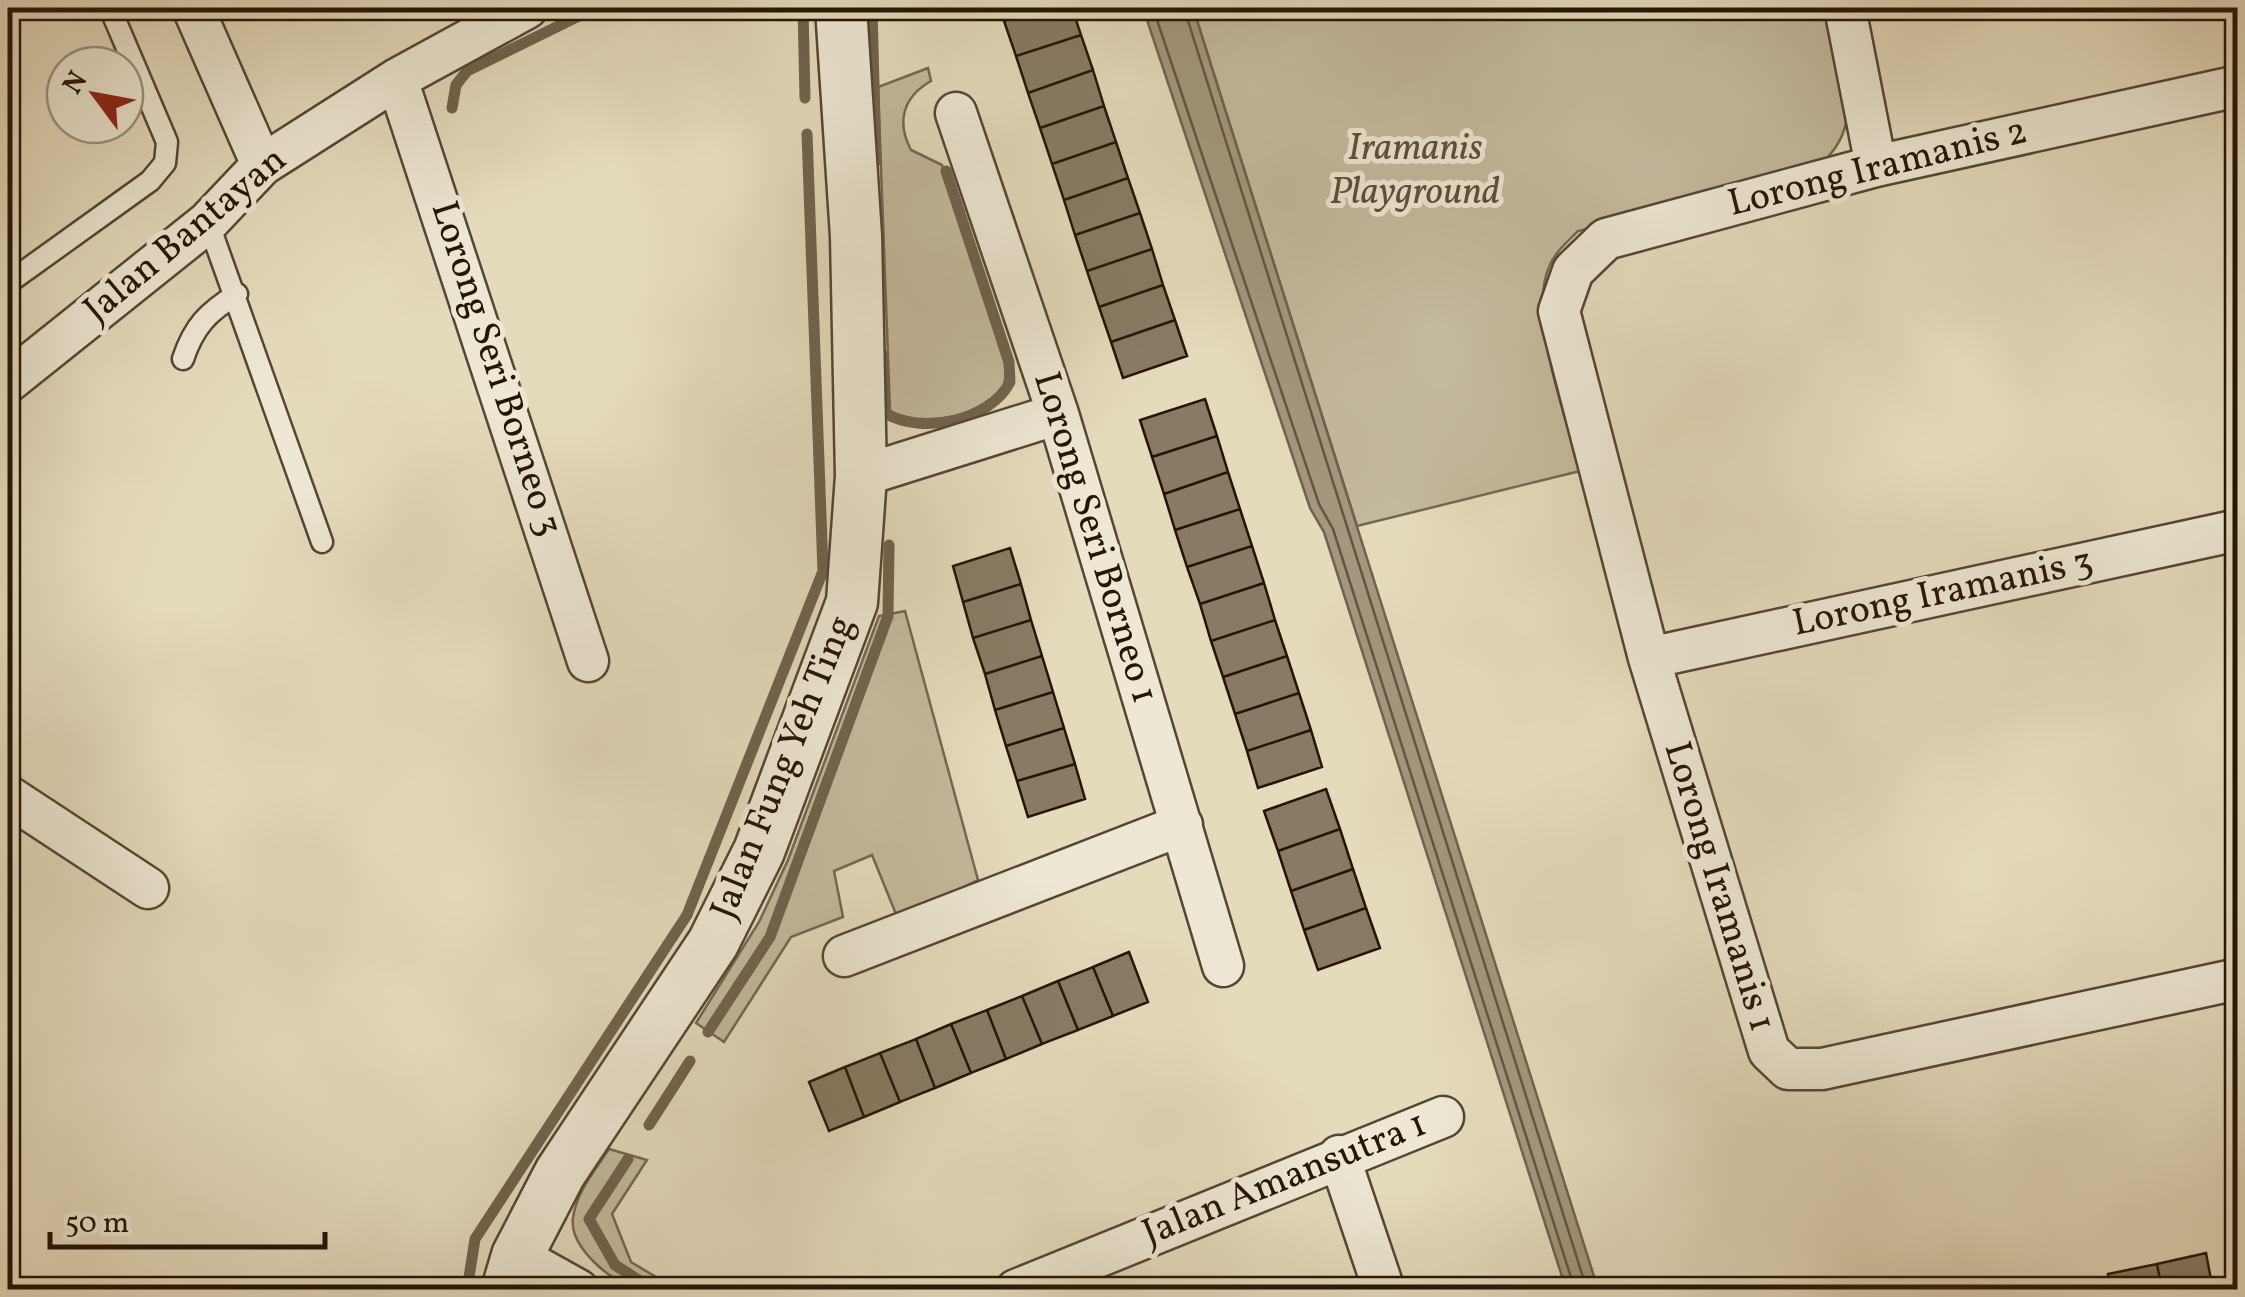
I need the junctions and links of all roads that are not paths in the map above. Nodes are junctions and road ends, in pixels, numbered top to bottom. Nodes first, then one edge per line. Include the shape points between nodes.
1 (110, 8) edge
2 (193, 8) edge
3 (527, 8) edge
4 (841, 8) edge
5 (1845, 8) edge
6 (397, 79) junction
7 (2238, 86) edge
8 (956, 113) dead end
9 (262, 165) junction
10 (1876, 166) junction
11 (208, 222) junction
12 (8, 283) edge
13 (237, 294) junction
14 (1559, 311) joint
15 (182, 359) dead end
16 (8, 382) edge
17 (1058, 414) junction
18 (861, 476) junction
19 (2238, 530) edge
20 (322, 542) dead end
21 (1649, 658) junction
22 (588, 660) dead end
23 (8, 796) edge
24 (1182, 825) junction
25 (148, 888) dead end
26 (844, 956) dead end
27 (1223, 966) dead end
28 (2238, 979) edge
29 (1443, 1117) dead end
30 (1339, 1156) junction
31 (512, 1272) edge
32 (1036, 1286) edge
33 (578, 1290) edge
34 (1384, 1290) edge

1 - 12 lane via 167,142 165,162 150,181
2 - 9 street
3 - 6 street, Jalan Bantayan
4 - 18 street, Jalan Fung Yeh Ting via 856,236
5 - 10 street
6 - 9 street, Jalan Bantayan
6 - 22 street, Lorong Seri Borneo 3
7 - 10 street, Lorong Iramanis 2
8 - 17 street, Lorong Seri Borneo 1
9 - 11 street, Jalan Bantayan
10 - 14 street, Lorong Iramanis 2 via 1606,239 1573,272
11 - 13 lane
11 - 16 street, Jalan Bantayan
13 - 15 lane via 207,312
13 - 20 lane
14 - 21 street, Lorong Iramanis 1
17 - 18 street
17 - 24 street, Lorong Seri Borneo 1
18 - 31 street, Jalan Fung Yeh Ting via 852,602 758,851 713,943 560,1173
19 - 21 street, Lorong Iramanis 3
21 - 28 street, Lorong Iramanis 1 via 1757,1021 1769,1051 1788,1069 1822,1069
23 - 25 street
24 - 26 street
24 - 27 street, Lorong Seri Borneo 1
29 - 30 street, Jalan Amansutra 1
30 - 32 street, Jalan Amansutra 1
30 - 34 street
31 - 33 street

